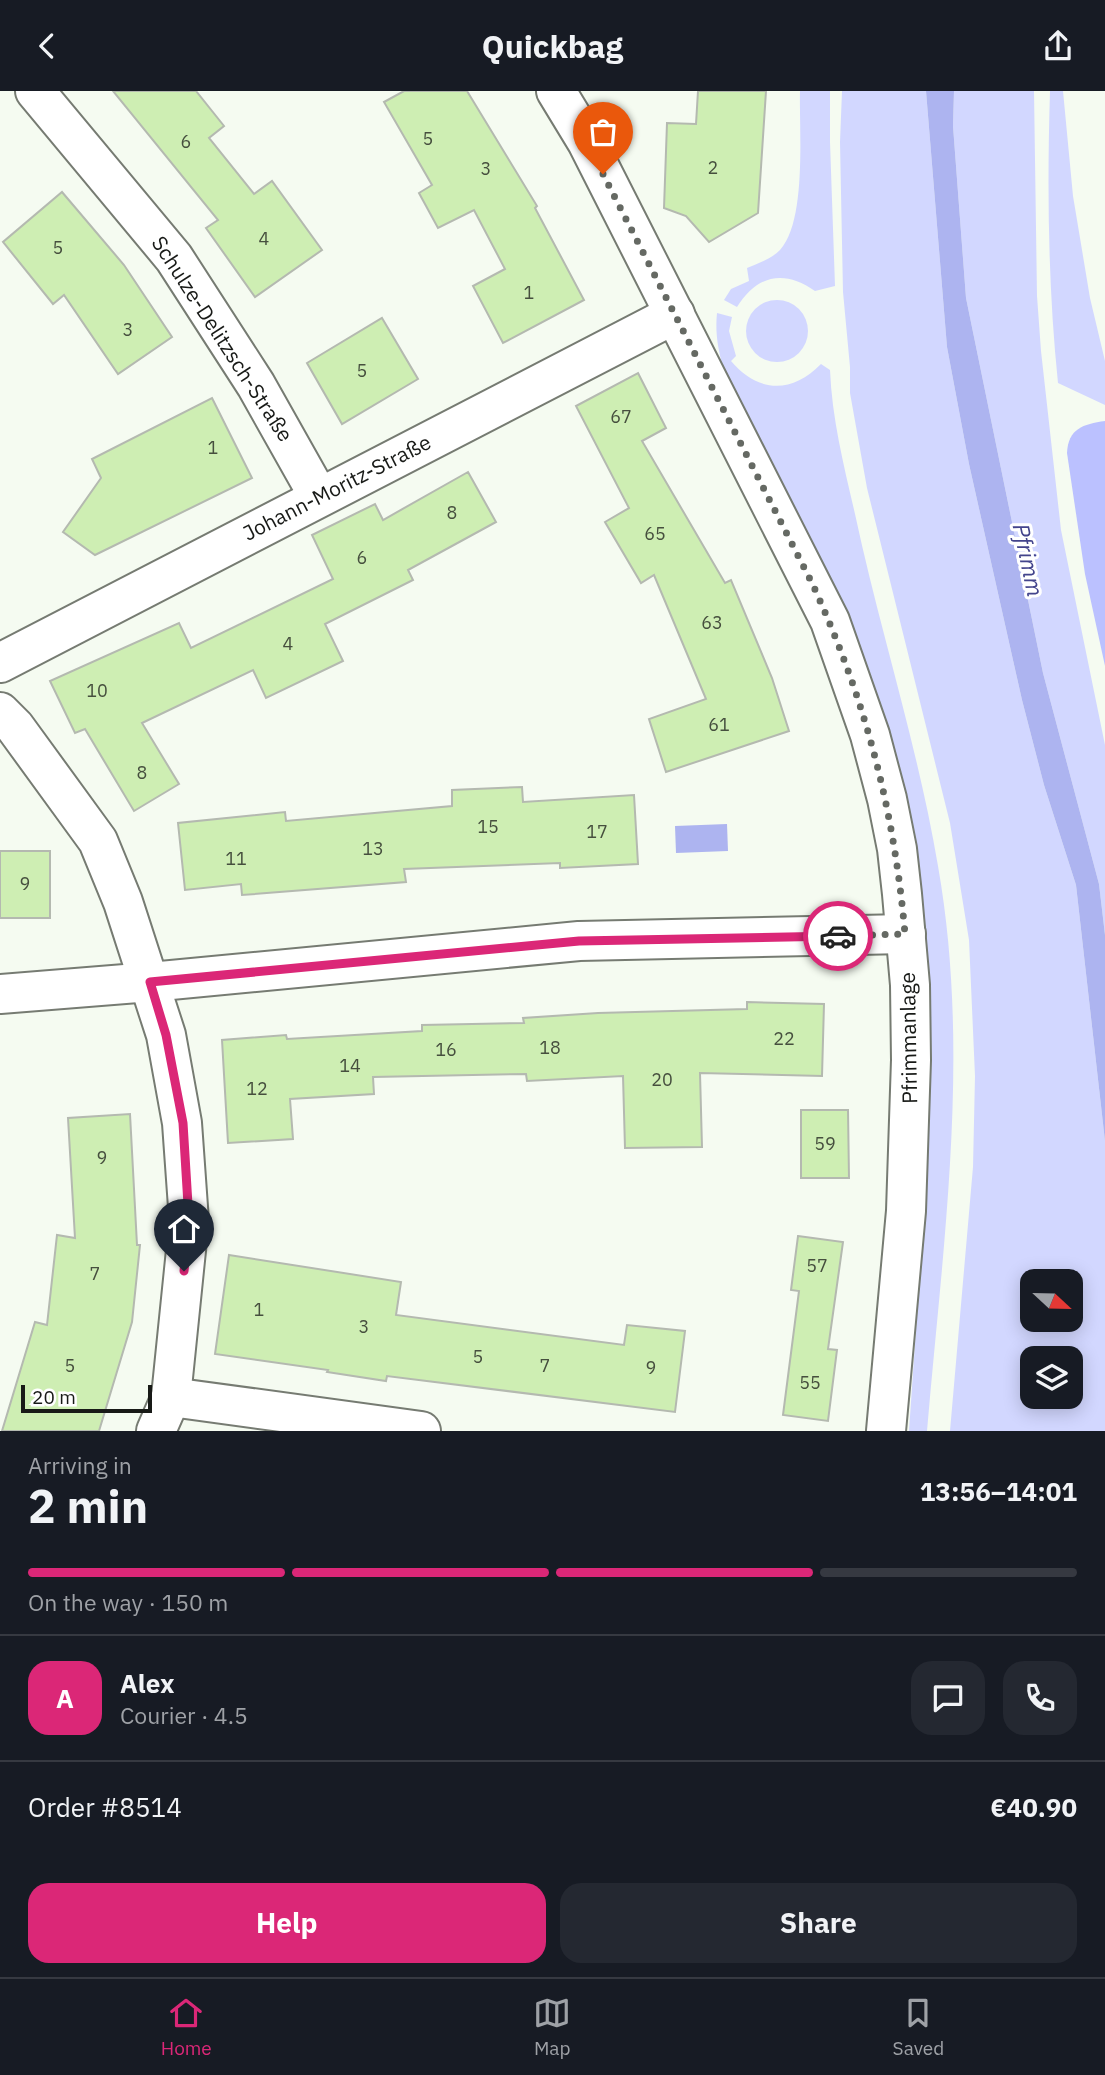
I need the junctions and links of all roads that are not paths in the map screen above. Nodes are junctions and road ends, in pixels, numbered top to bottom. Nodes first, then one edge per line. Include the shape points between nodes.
1 (35, 91) edge
2 (556, 91) edge
3 (675, 314) junction
4 (319, 496) junction
5 (0, 663) edge
6 (0, 712) edge
7 (905, 934) junction
8 (150, 982) junction
9 (0, 994) edge
10 (164, 1414) edge
11 (421, 1431) edge
12 (886, 1431) edge

1 - 4 street, Schulze-Delitzsch-Straße via 174,258 256,385
2 - 3 street, Pfrimmanlage
3 - 4 street, Johann-Moritz-Straße
3 - 7 street, Pfrimmanlage via 803,564 852,678 887,799
4 - 5 street, Johann-Moritz-Straße
6 - 8 street via 98,841
7 - 8 street via 579,941
7 - 12 street, Pfrimmanlage via 910,985 910,1139
8 - 9 street
8 - 10 street via 166,1035 183,1123 189,1221
10 - 11 street

